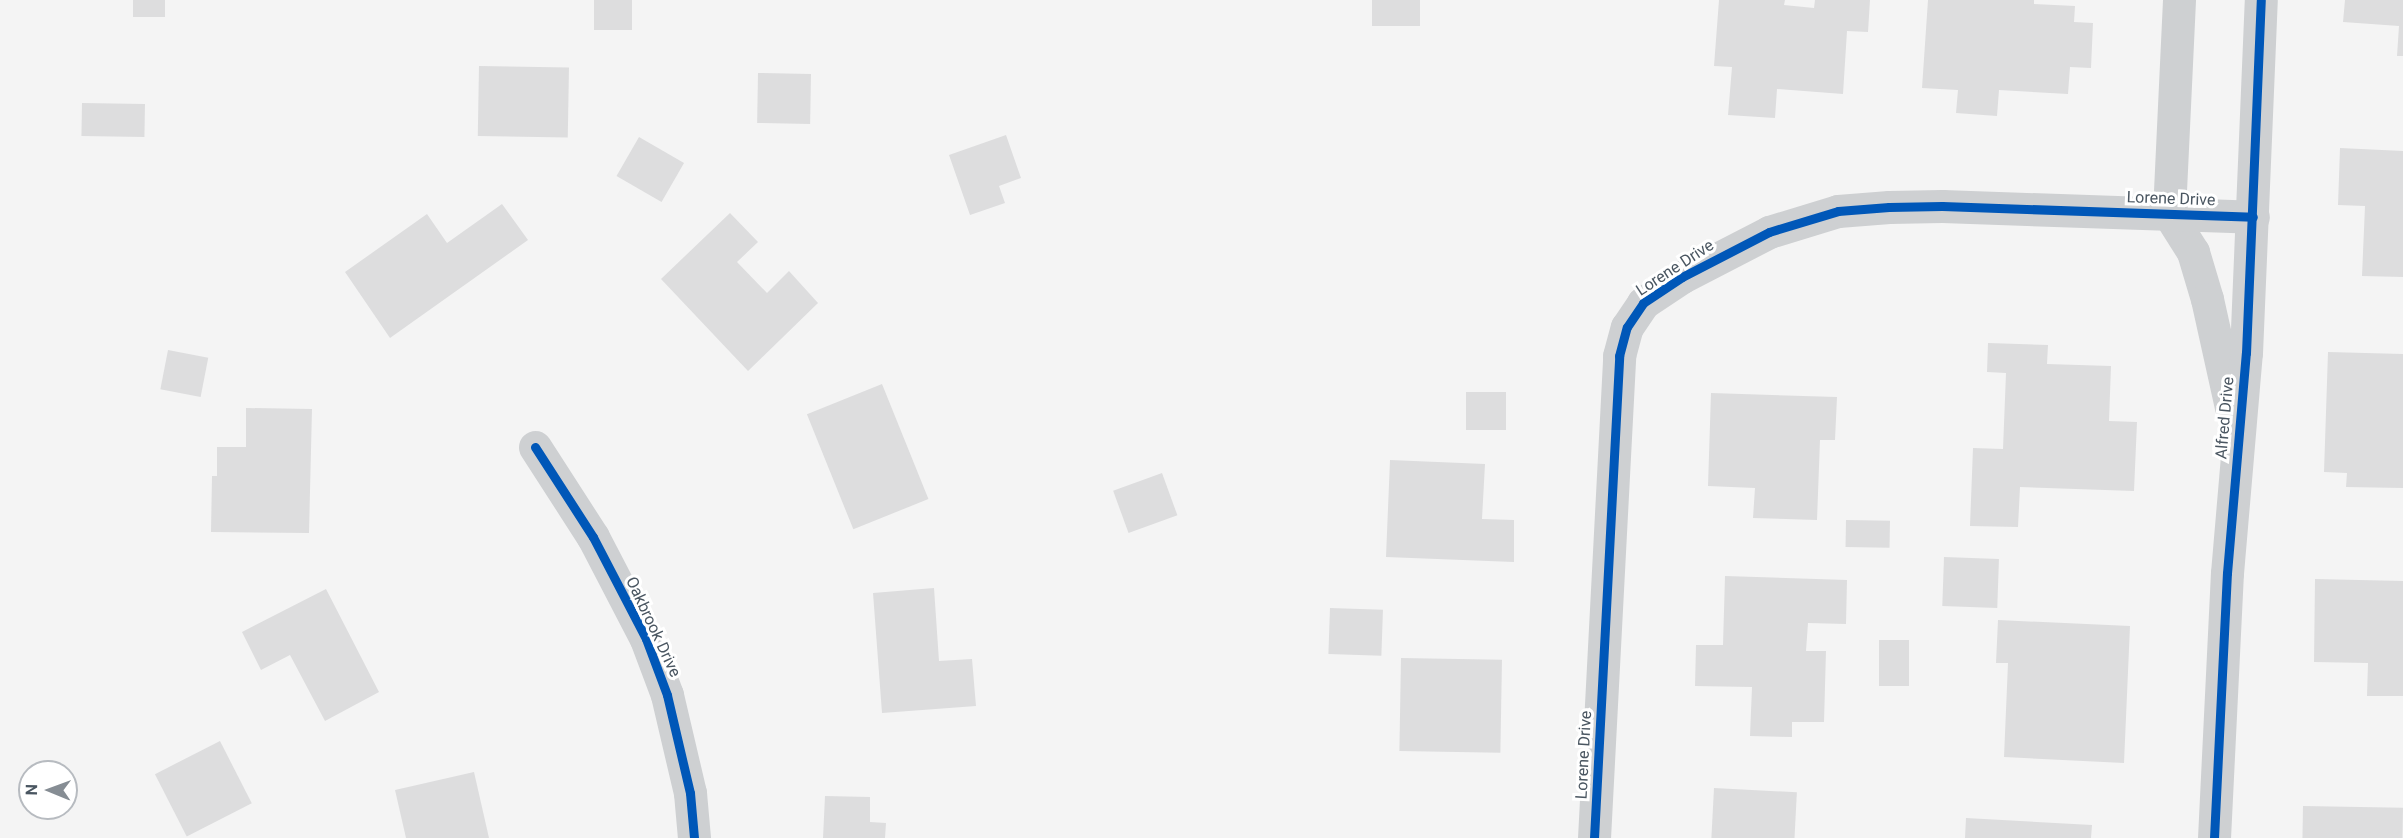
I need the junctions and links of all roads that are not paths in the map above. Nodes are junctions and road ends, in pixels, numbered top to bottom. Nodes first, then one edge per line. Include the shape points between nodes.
1 (2179, 0) edge
2 (2261, 0) edge
3 (2169, 214) junction
4 (2253, 217) junction
5 (2238, 444) junction
6 (535, 447) dead end
7 (694, 838) edge
8 (1594, 838) edge
9 (2214, 838) edge

1 - 3 street
2 - 4 street, Alfred Drive
3 - 4 street, Lorene Drive
3 - 5 street, Alfred Drive via 2193,252
3 - 8 street, Lorene Drive via 1942,206 1838,211 1769,232 1682,277 1642,303 1627,327 1619,356
4 - 5 street, Alfred Drive
5 - 9 street, Alfred Drive via 2227,573
6 - 7 street, Oakbrook Drive via 593,537 646,639 668,695 690,793

